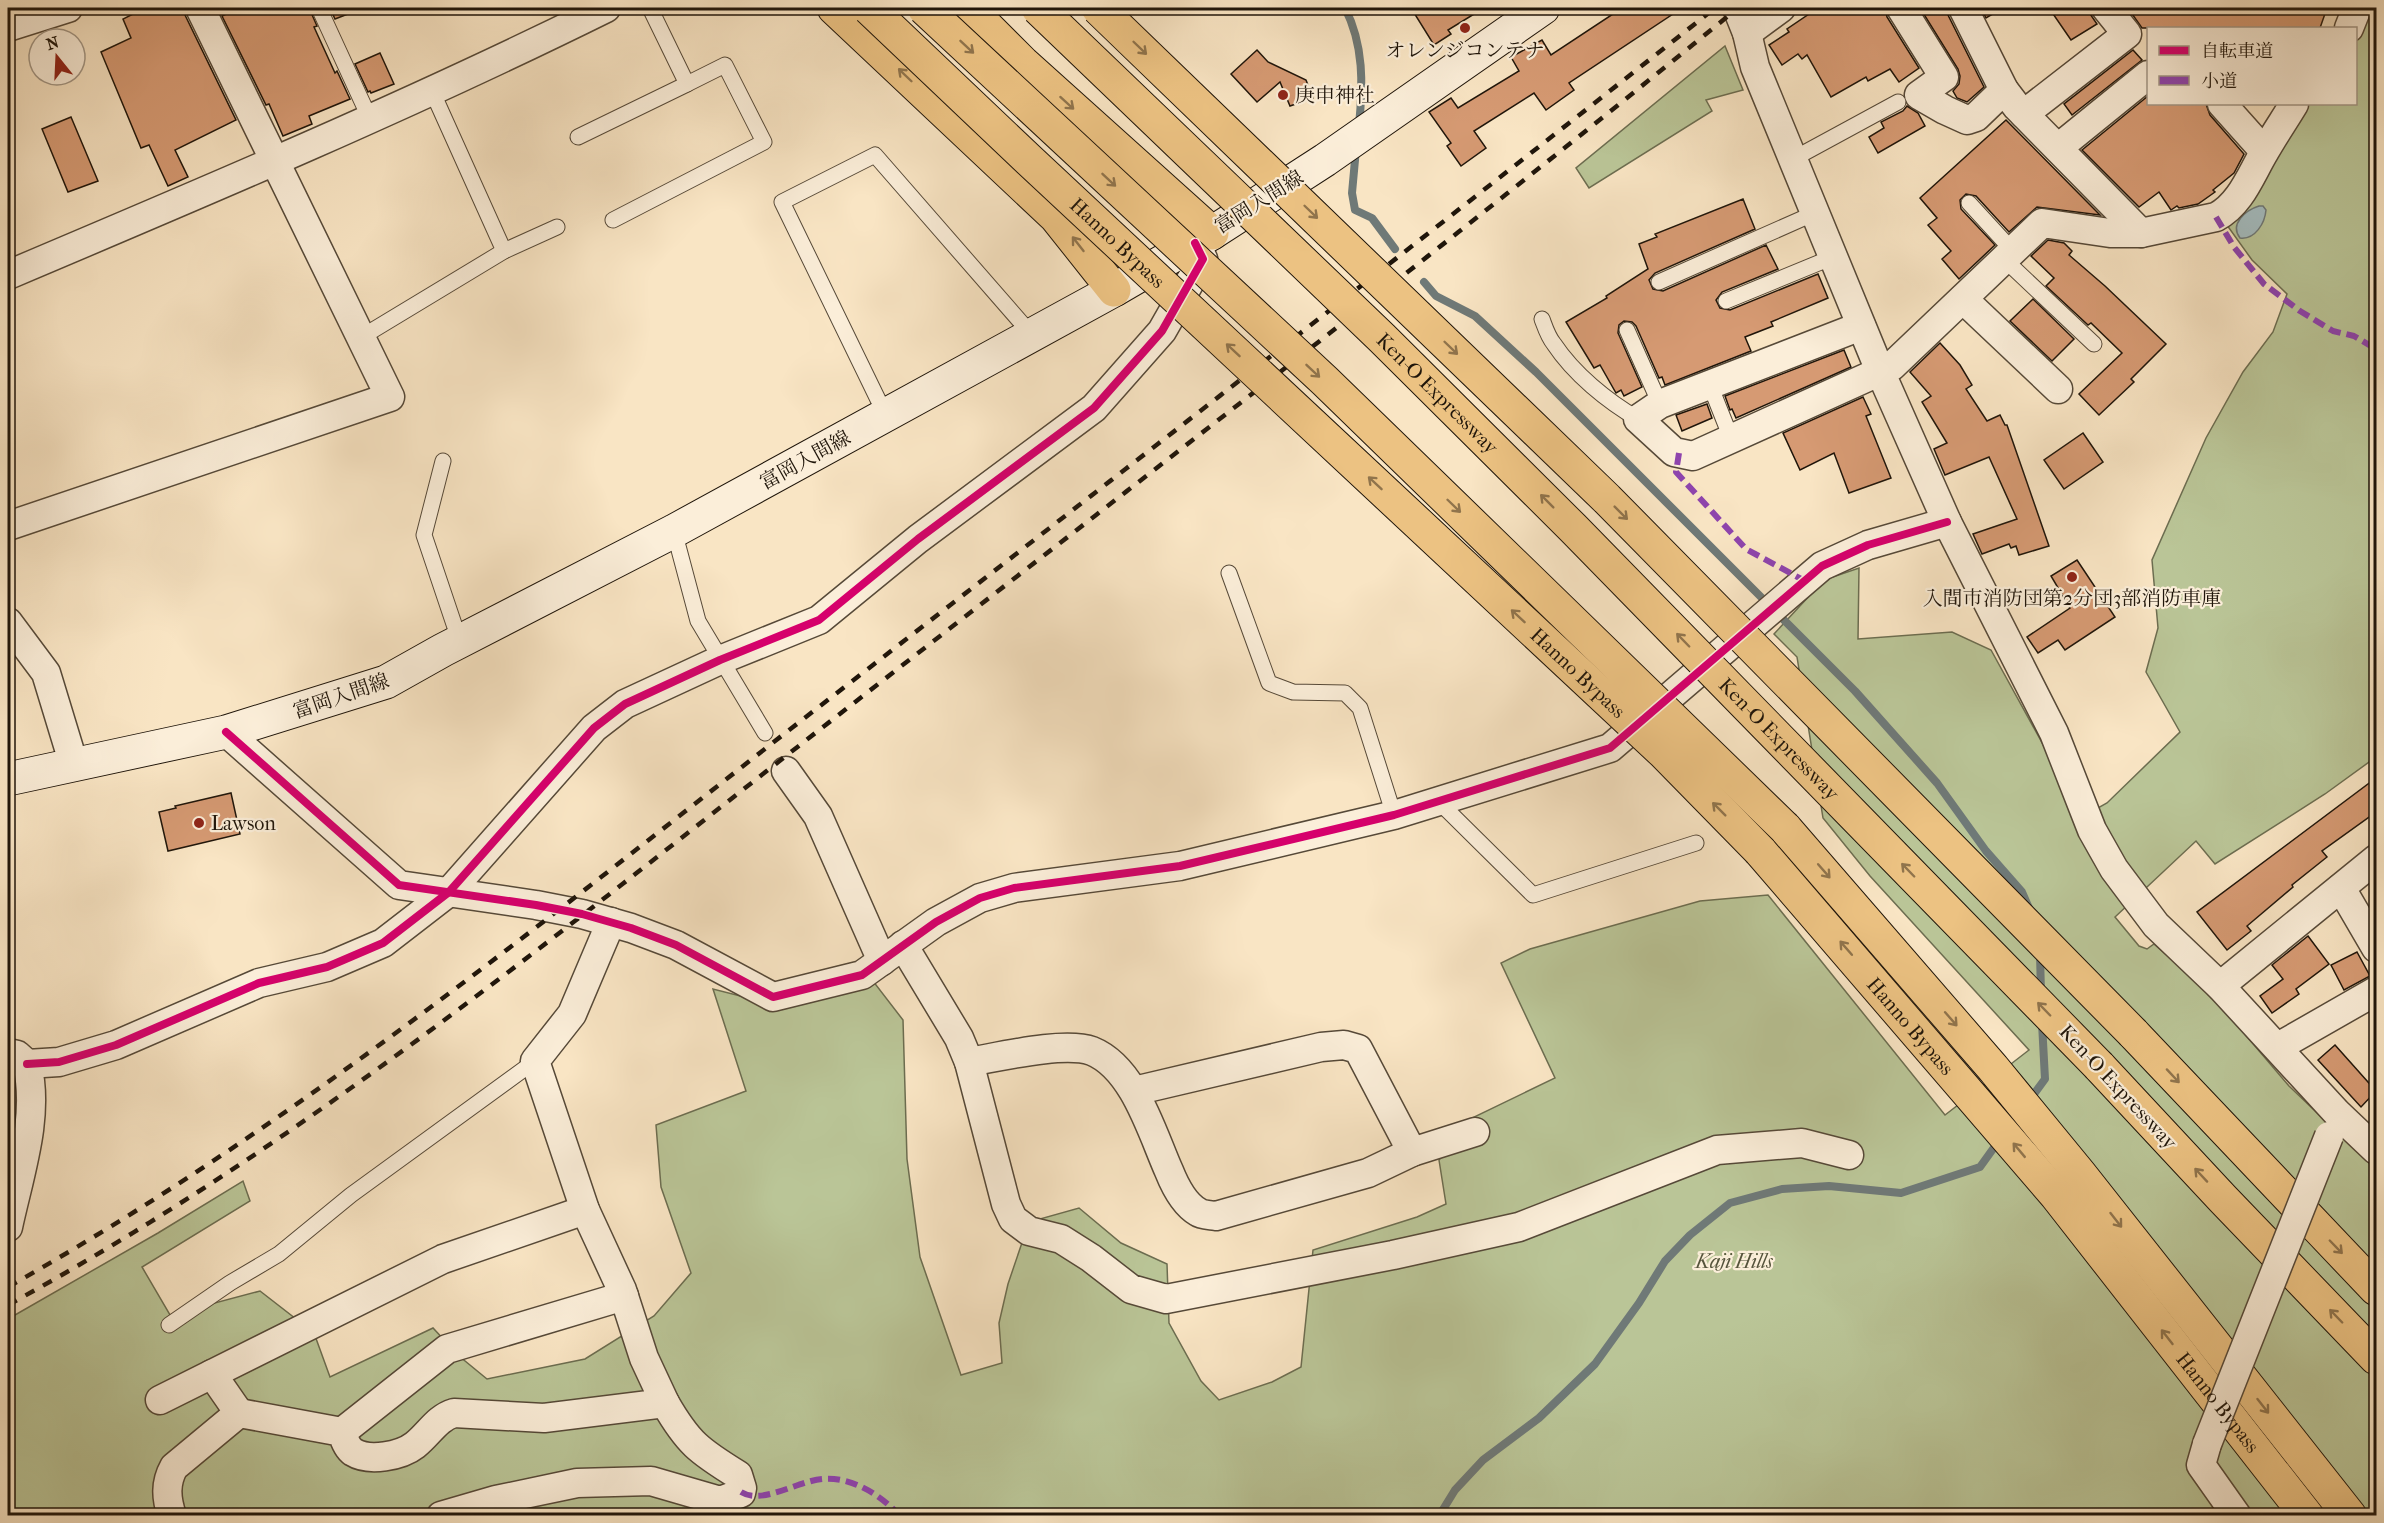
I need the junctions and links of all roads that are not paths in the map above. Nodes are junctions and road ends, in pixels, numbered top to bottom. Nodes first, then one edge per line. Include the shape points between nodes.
1 (68, 8) edge
2 (200, 8) edge
3 (319, 8) edge
4 (606, 8) edge
5 (650, 8) edge
6 (834, 8) edge
7 (870, 8) edge
8 (924, 8) edge
9 (968, 8) edge
10 (1038, 8) edge
11 (1098, 8) edge
12 (1781, 8) edge
13 (1901, 8) edge
14 (1963, 8) edge
15 (2106, 8) edge
16 (2357, 8) edge
17 (1525, 13) edge
18 (1742, 20) edge
19 (8, 27) edge
20 (2349, 27) edge
21 (2147, 76) edge
22 (687, 84) junction
23 (2004, 90) junction
24 (432, 91) junction
25 (1898, 102) dead end
26 (2223, 105) edge
27 (2294, 105) edge
28 (2024, 114) junction
29 (370, 119) junction
30 (578, 137) dead end
31 (2058, 148) junction
32 (2264, 152) junction
33 (1793, 159) junction
34 (275, 162) junction
35 (1969, 202) dead end
36 (1815, 213) junction
37 (613, 220) dead end
38 (557, 227) dead end
39 (2141, 233) junction
40 (1203, 238) junction
41 (504, 251) junction
42 (2009, 255) junction
43 (1833, 257) junction
44 (8, 275) edge
45 (1659, 282) dead end
46 (1114, 290) junction
47 (1962, 299) junction
48 (1726, 302) dead end
49 (1542, 319) dead end
50 (1861, 326) junction
51 (1627, 330) dead end
52 (1032, 335) junction
53 (360, 338) junction
54 (2094, 344) dead end
55 (1880, 371) junction
56 (1710, 385) junction
57 (2058, 389) dead end
58 (1649, 411) junction
59 (886, 416) junction
60 (1731, 438) junction
61 (443, 461) dead end
62 (1947, 522) junction
63 (8, 526) edge
64 (674, 531) junction
65 (1229, 573) dead end
66 (10, 629) edge
67 (460, 642) junction
68 (720, 660) junction
69 (226, 732) junction
70 (765, 734) dead end
71 (74, 765) junction
72 (786, 771) dead end
73 (8, 779) edge
74 (1438, 801) junction
75 (1394, 815) junction
76 (1696, 843) dead end
77 (2376, 859) edge
78 (2341, 888) junction
79 (449, 892) junction
80 (611, 922) junction
81 (2376, 948) edge
82 (893, 953) junction
83 (2220, 986) junction
84 (2376, 991) edge
85 (2278, 1047) junction
86 (17, 1058) edge
87 (535, 1061) junction
88 (969, 1062) junction
89 (1134, 1091) junction
90 (2333, 1124) junction
91 (1475, 1132) dead end
92 (2371, 1135) edge
93 (1413, 1152) junction
94 (1849, 1155) dead end
95 (2068, 1184) junction
96 (585, 1210) junction
97 (8, 1227) edge
98 (2376, 1289) edge
99 (624, 1296) junction
100 (170, 1324) dead end
101 (2376, 1358) edge
102 (212, 1374) junction
103 (160, 1400) dead end
104 (664, 1403) junction
105 (239, 1413) junction
106 (342, 1432) junction
107 (172, 1515) edge
108 (441, 1515) edge
109 (2237, 1515) edge
110 (2307, 1515) edge
111 (2350, 1515) edge

1 - 19 street
2 - 34 street
3 - 29 lane
4 - 24 street
5 - 22 lane
46 -> 6 highway via 1056,217
95 -> 7 highway, Hanno Bypass, bridge via 1966,1088 1761,851 1664,753
8 -> 95 highway, Hanno Bypass, bridge via 1325,381 1785,828 1994,1068
9 -> 40 highway
101 -> 10 highway, Ken-O Expressway, bridge via 2099,1066 1573,528 1382,338
11 -> 98 highway, bridge via 1607,499 2133,1033
12 - 18 street
13 - 23 street via 1944,77 1919,95 1967,120 1976,117
14 - 23 street
15 - 28 street via 2127,34
16 - 20 street
17 - 40 main road, 富岡入間線 via 1374,126
18 - 33 street via 1755,67
21 - 31 street
22 - 30 lane
22 - 37 lane via 725,65 764,142
23 - 28 street
24 - 29 street
24 - 41 lane
25 - 33 lane
26 - 32 street
27 - 32 street
28 - 31 street
29 - 34 street
31 - 39 street
32 - 39 street via 2249,183 2224,213
33 - 36 street
34 - 44 street
34 - 53 street
35 - 42 lane
36 - 43 street
36 - 45 lane
38 - 41 lane
39 - 42 street via 2043,224
40 - 46 main road, 富岡入間線
40 - 68 street via 1203,259 1162,331 1094,408 918,538 819,620
41 - 53 lane
42 - 47 street
42 - 54 lane
43 - 48 lane
43 - 50 street
46 - 52 main road, 富岡入間線
47 - 55 street via 1892,366
47 - 57 street
49 - 58 lane via 1553,344 1582,377 1623,410
50 - 55 street
50 - 56 street
51 - 58 lane
52 - 59 main road, 富岡入間線
52 - 59 lane via 875,155 782,202
53 - 63 street via 390,397
55 - 60 street
55 - 62 street
56 - 58 street
56 - 60 lane
58 - 60 street via 1674,452 1693,456
59 - 64 main road, 富岡入間線
61 - 67 lane via 424,535
62 - 74 street via 1868,545 1822,566 1610,748
62 - 83 street via 2054,733 2092,830 2114,869 2156,925
64 - 67 main road, 富岡入間線
64 - 68 lane via 698,621
65 - 75 lane via 1269,683 1293,692 1345,693 1360,708
66 - 71 street via 46,673
67 - 69 main road, 富岡入間線 via 386,682
68 - 70 lane
68 - 79 street via 625,704 594,728
69 - 71 main road, 富岡入間線
69 - 79 street via 399,885
71 - 73 main road, 富岡入間線
72 - 82 street via 818,816
74 - 75 street
74 - 76 lane via 1533,895
75 - 82 street via 1180,866 1014,888 980,898 936,922
77 - 78 street
78 - 81 street
78 - 83 street
79 - 80 street via 536,905
79 - 86 street via 383,943 327,967 259,983 117,1045 59,1062
80 - 82 street via 676,945 773,997 862,975
80 - 87 street via 572,1014
82 - 88 street via 959,1038
83 - 85 street
84 - 85 street
85 - 90 street
86 - 97 street via 30,1102 26,1147
87 - 96 street
87 - 100 lane via 361,1188 279,1254
88 - 89 street via 1059,1048 1090,1051 1112,1063
88 - 94 street via 1006,1204 1014,1219 1029,1231 1061,1239 1131,1289 1166,1299 1519,1227 1717,1150 1802,1143
89 - 93 street via 1344,1045 1358,1049
89 - 93 street via 1176,1188 1198,1213 1215,1216 1357,1176
90 - 92 street
90 - 109 street, bridge via 2201,1465
91 - 93 street
110 -> 95 highway, Hanno Bypass
95 -> 111 highway, Hanno Bypass
96 - 99 street
96 - 102 street via 443,1259
99 - 104 street
99 - 106 street via 447,1349
102 - 103 street
102 - 105 street
104 - 106 street via 544,1418 454,1413 446,1415 416,1445 384,1456 366,1457 351,1451
104 - 108 street via 699,1451 738,1475 741,1493 720,1501 651,1481 577,1483
105 - 106 street
105 - 107 street via 174,1467 166,1499

